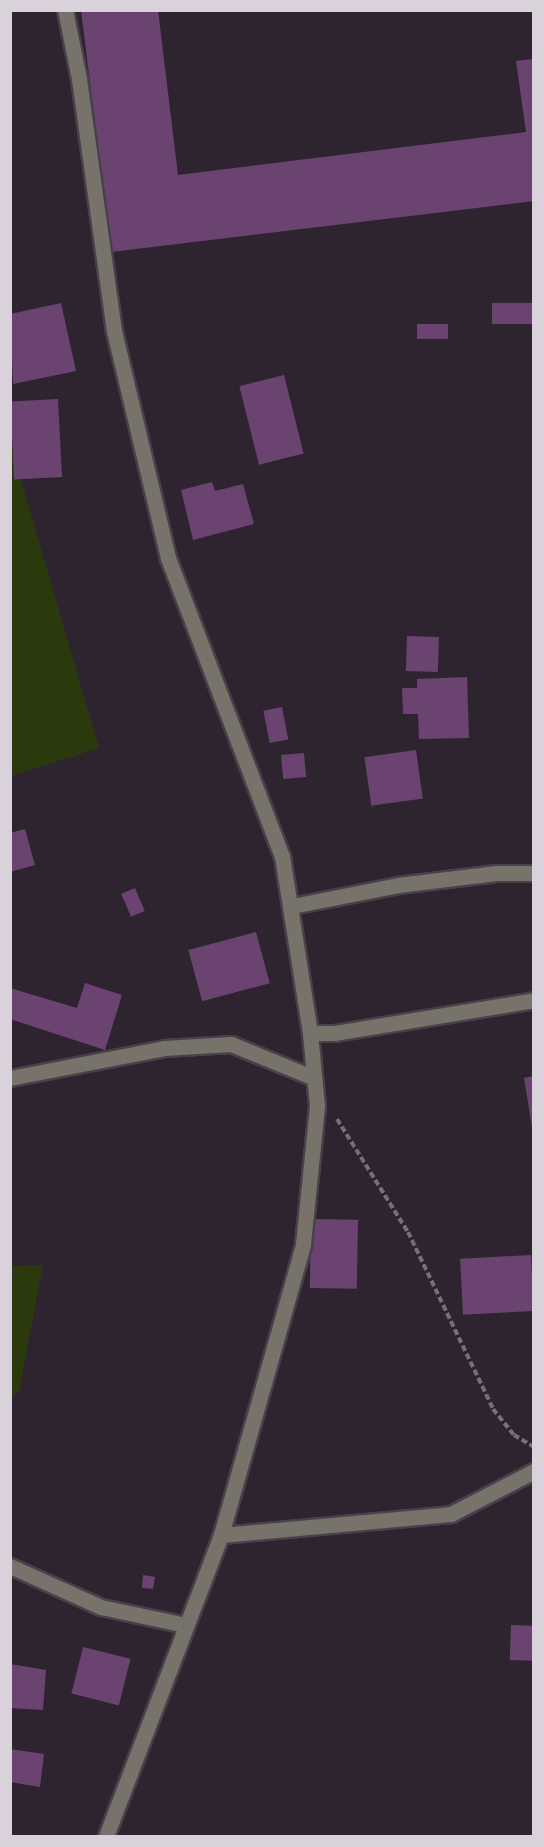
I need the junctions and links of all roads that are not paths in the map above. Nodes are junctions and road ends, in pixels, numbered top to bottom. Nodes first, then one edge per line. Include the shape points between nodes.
1 (65, 10) edge
2 (534, 873) edge
3 (292, 906) junction
4 (534, 1000) edge
5 (310, 1034) junction
6 (312, 1077) junction
7 (10, 1078) edge
8 (534, 1471) edge
9 (221, 1534) junction
10 (10, 1566) edge
11 (186, 1625) junction
12 (106, 1836) edge

1 - 3 street via 79,79 114,332 168,558 282,856
2 - 3 street via 496,873 398,885
3 - 5 street
4 - 5 street
5 - 6 street
6 - 7 street via 231,1044 164,1048
6 - 9 street via 317,1106 303,1245
8 - 9 street via 451,1514
9 - 11 street
10 - 11 street via 101,1607
11 - 12 street

